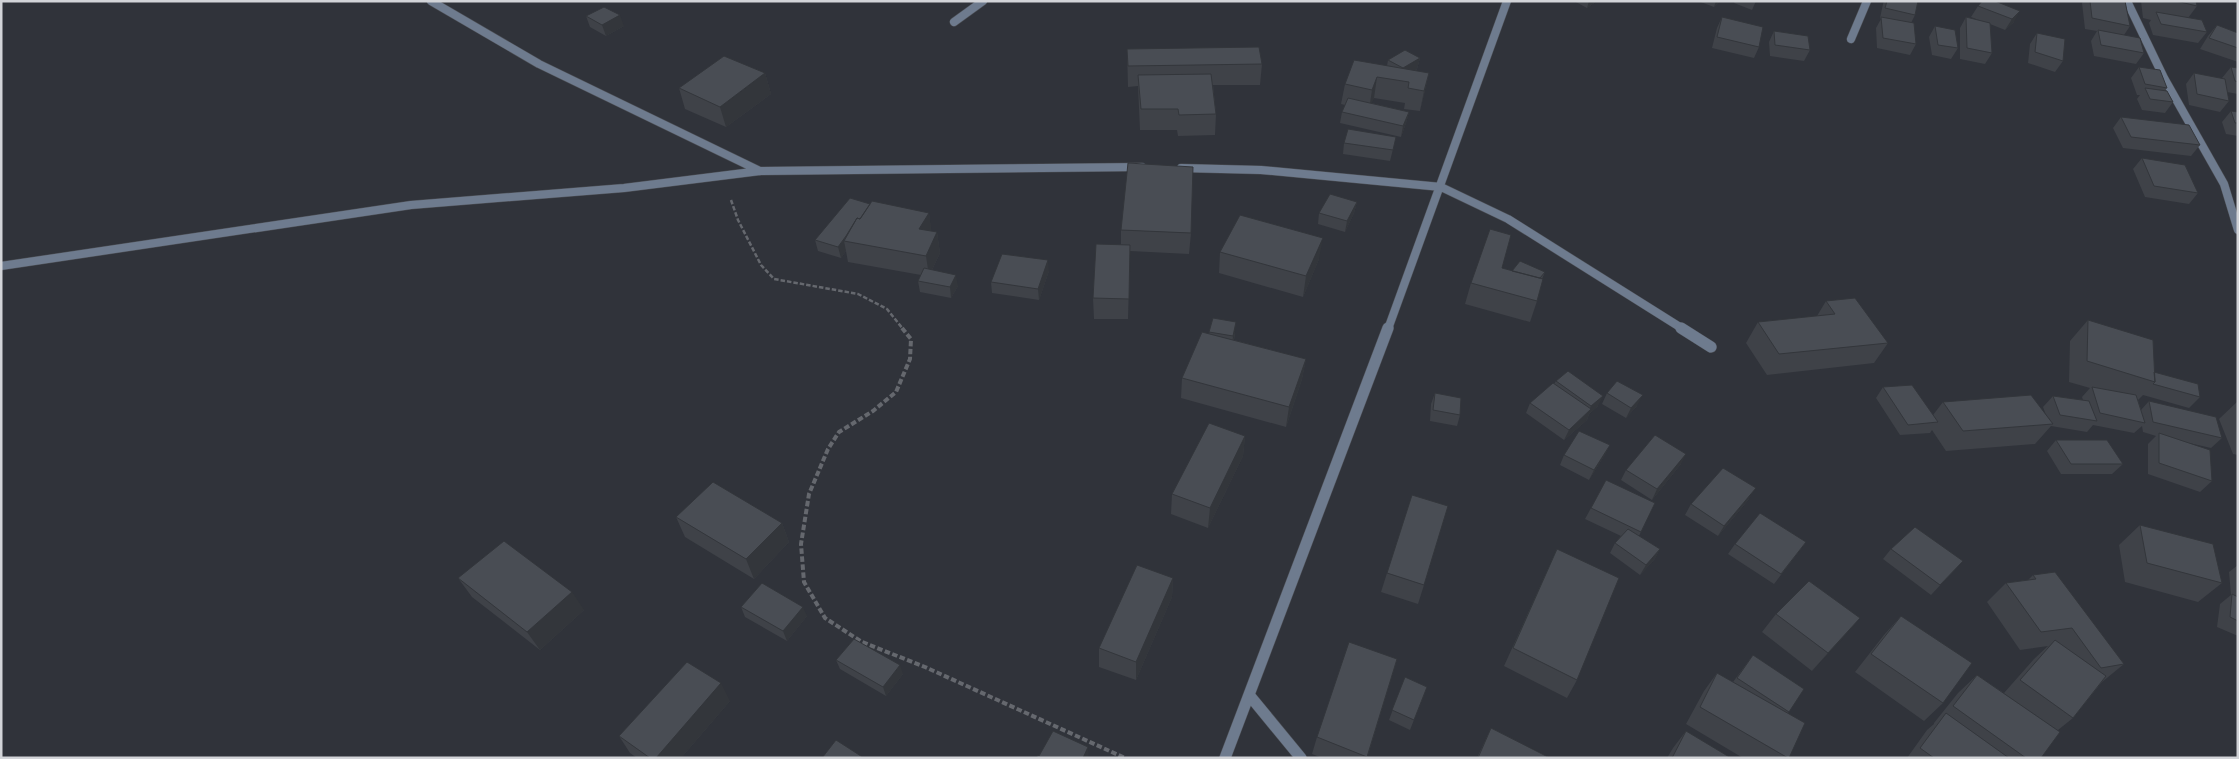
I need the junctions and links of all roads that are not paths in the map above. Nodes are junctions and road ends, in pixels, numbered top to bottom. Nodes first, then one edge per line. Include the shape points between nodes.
1 (431, 1) edge
2 (983, 1) edge
3 (1508, 1) edge
4 (1867, 1) edge
5 (2127, 1) edge
6 (954, 22) dead end
7 (1851, 39) dead end
8 (1154, 168) edge
9 (1174, 168) edge
10 (760, 171) junction
11 (1441, 187) junction
12 (2238, 230) edge
13 (1, 266) edge
14 (1711, 347) dead end
15 (1250, 696) junction
16 (1225, 758) edge
17 (1301, 758) edge

1 - 10 street via 539,64
2 - 6 street
3 - 11 street
4 - 7 street
5 - 12 street via 2164,78 2224,184
8 - 10 street
9 - 11 street via 1261,170
10 - 13 street via 624,188 411,205
11 - 14 street via 1508,220
11 - 15 street
15 - 16 street
15 - 17 street

